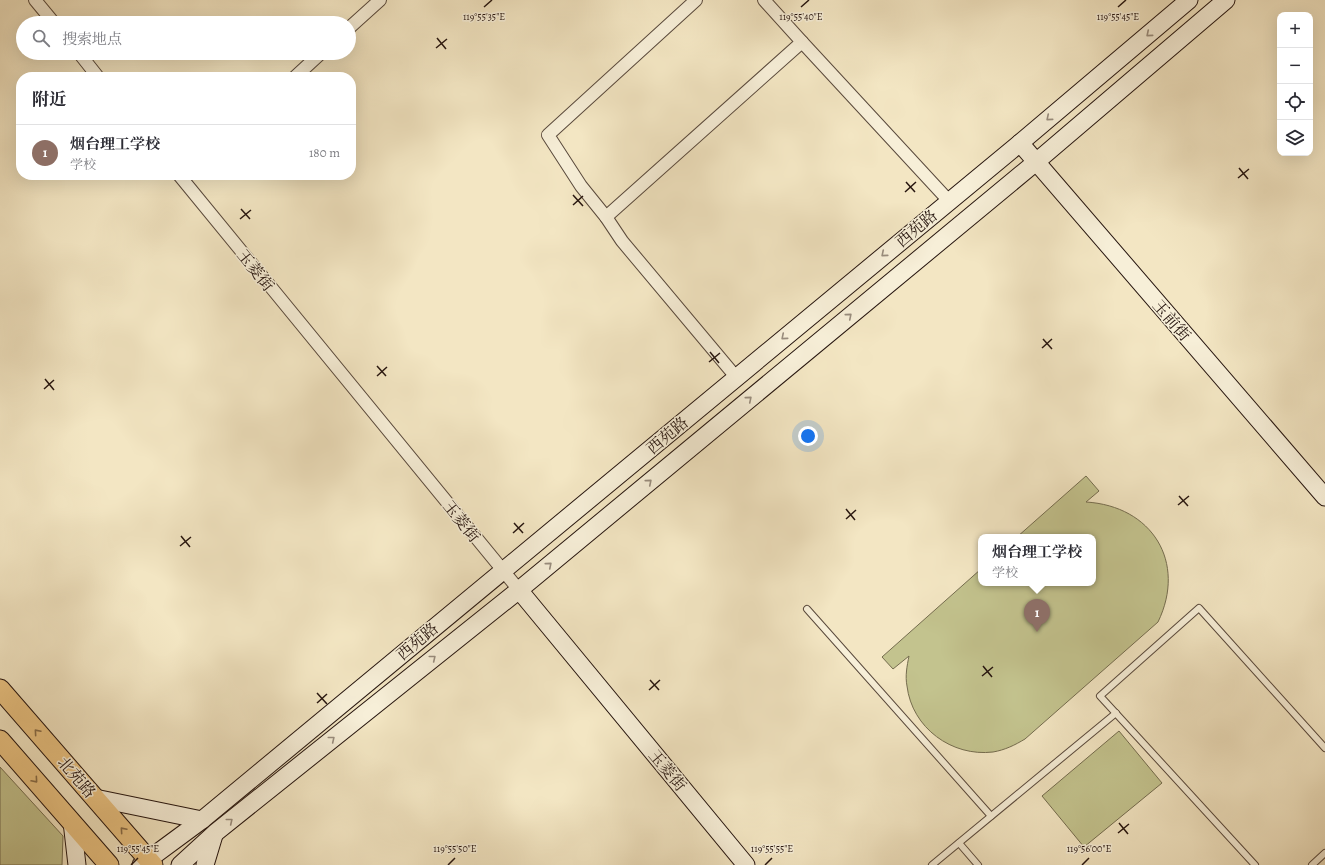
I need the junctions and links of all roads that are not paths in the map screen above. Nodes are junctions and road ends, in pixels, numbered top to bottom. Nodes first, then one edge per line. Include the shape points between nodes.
1 (35, 0) edge
2 (380, 0) edge
3 (696, 0) edge
4 (764, 0) edge
5 (1189, 0) edge
6 (1226, 0) edge
7 (48, 16) edge
8 (356, 22) edge
9 (802, 42) junction
10 (85, 60) edge
11 (313, 60) edge
12 (94, 72) edge
13 (300, 72) edge
14 (1020, 143) junction
15 (1036, 162) junction
16 (186, 180) edge
17 (949, 201) junction
18 (606, 217) junction
19 (736, 377) junction
20 (1325, 498) edge
21 (503, 570) junction
22 (518, 590) junction
23 (808, 609) dead end
24 (0, 689) edge
25 (1116, 713) junction
26 (0, 740) edge
27 (1325, 748) edge
28 (95, 798) junction
29 (991, 816) junction
30 (202, 820) junction
31 (72, 822) junction
32 (215, 833) junction
33 (959, 843) junction
34 (1325, 853) edge
35 (148, 863) edge
36 (77, 865) edge
37 (109, 865) edge
38 (180, 865) edge
39 (205, 865) edge
40 (746, 865) edge
41 (932, 865) edge
42 (978, 865) edge
43 (1255, 865) edge
44 (1312, 865) edge

1 - 7 street
2 - 8 street
3 - 18 street via 548,135 581,186
4 - 9 street
5 -> 14 main road, 西苑路
6 - 15 main road, 西苑路
9 - 17 street
9 - 18 street
10 - 12 street
11 - 13 street
14 - 15 main road, 玉前街
14 - 17 main road, 西苑路
15 - 20 main road, 玉前街
22 -> 15 main road, 西苑路
16 - 21 street, 玉菱街
17 -> 19 main road, 西苑路
18 - 19 street via 622,241
19 - 21 main road, 西苑路
21 - 22 street, 玉菱街
21 - 30 main road, 西苑路
32 -> 22 main road, 西苑路
22 - 40 main road, 玉菱街
23 - 29 lane
28 -> 24 main road, 北苑路
25 - 27 lane via 1100,696 1199,608
25 - 29 lane
25 - 43 lane
26 -> 31 main road, 北苑路
28 - 30 main road
35 -> 28 main road, 北苑路
29 - 33 lane
30 - 35 main road, 西苑路
31 - 36 main road
31 - 37 main road, 北苑路
32 - 38 main road, 西苑路
32 - 39 main road
33 - 41 lane
33 - 42 lane
34 - 44 lane

